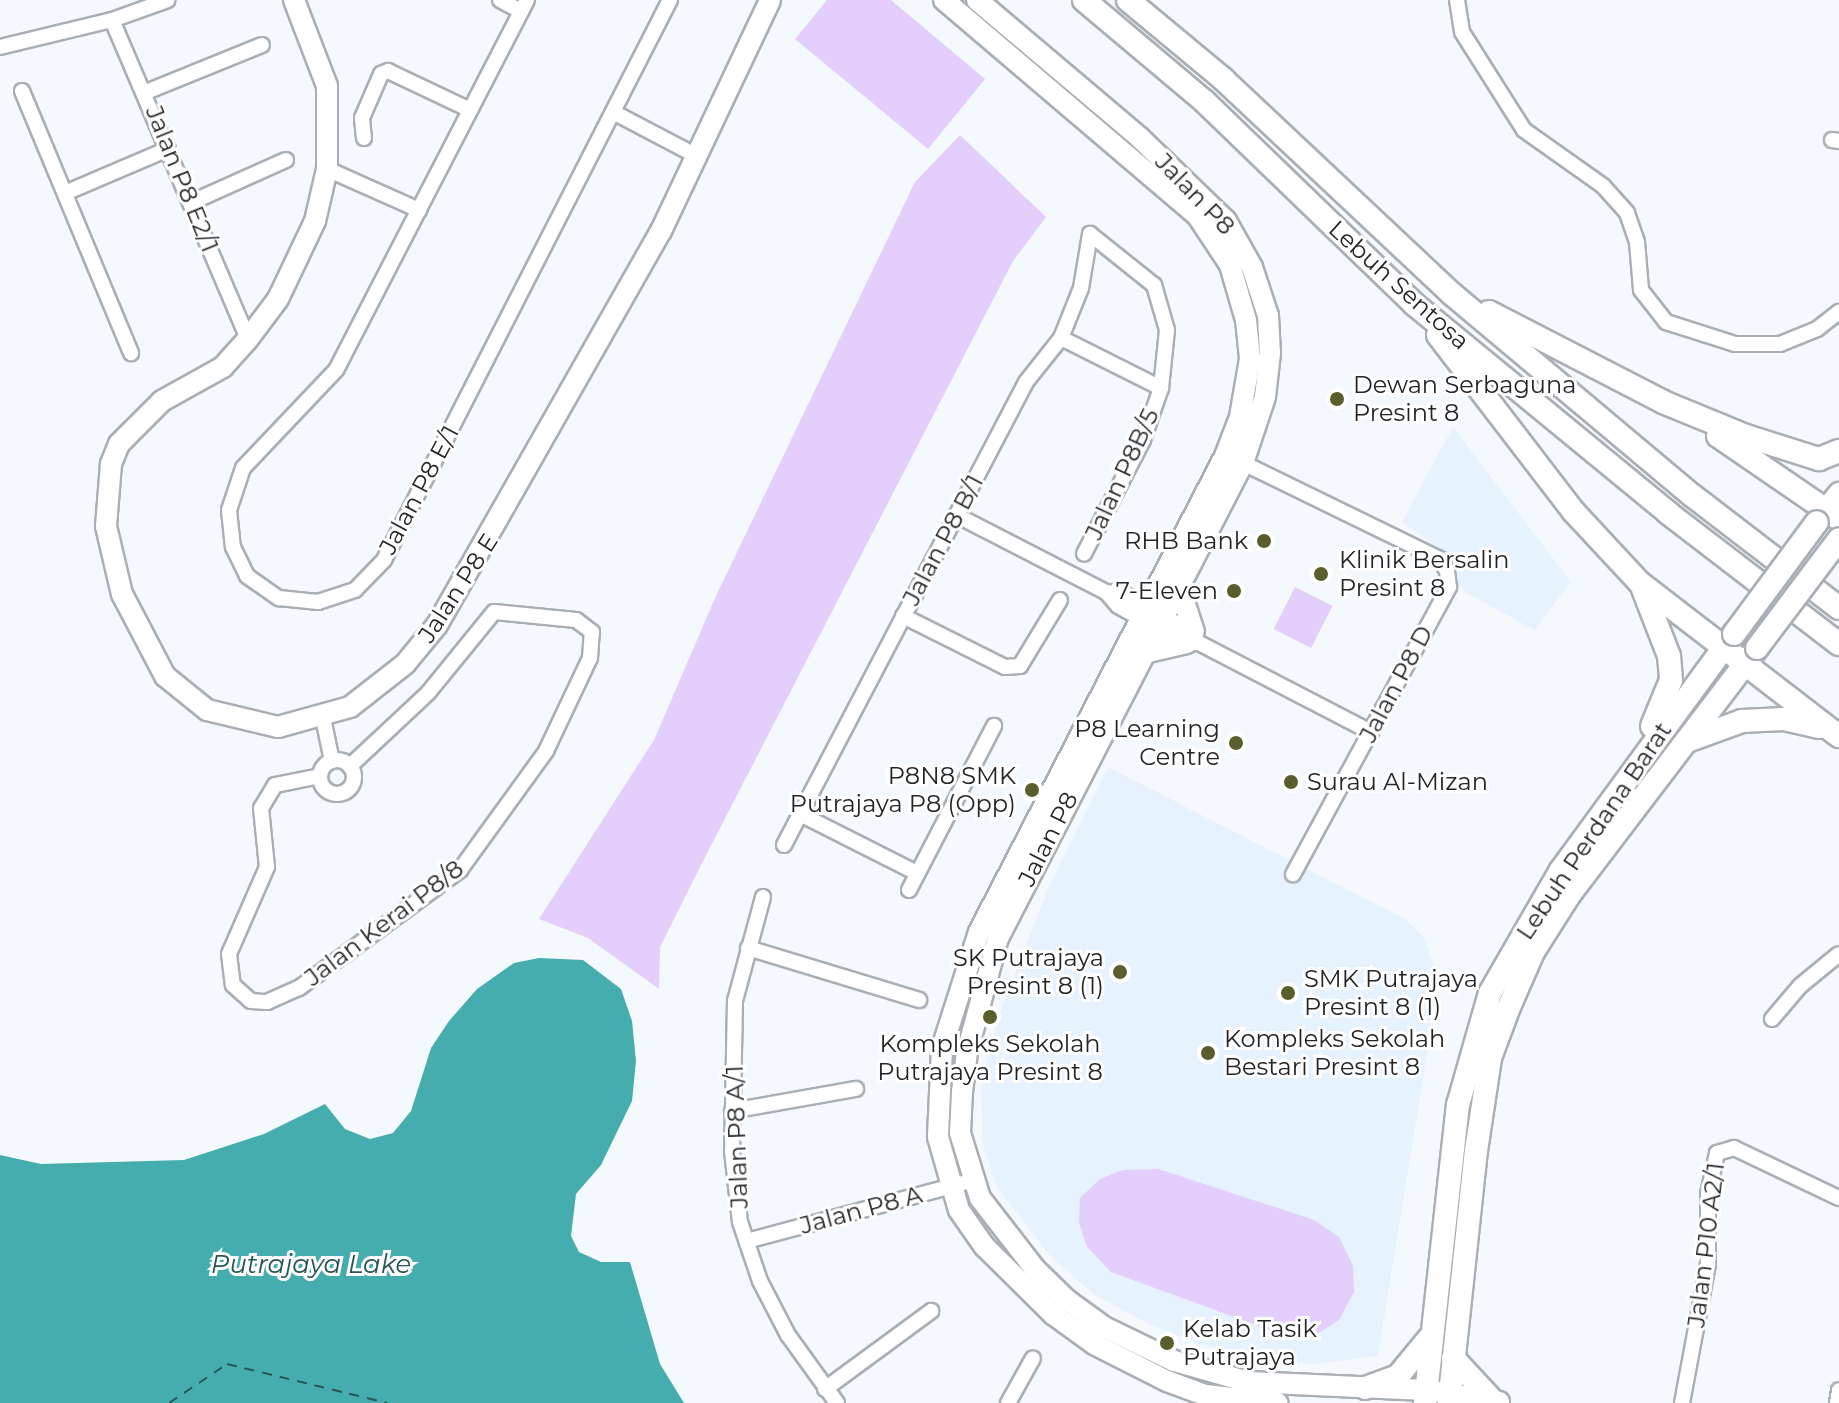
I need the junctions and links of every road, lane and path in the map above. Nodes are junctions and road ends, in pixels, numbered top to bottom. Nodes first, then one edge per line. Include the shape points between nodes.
1 (168, 0) edge
2 (294, 0) edge
3 (500, 0) edge
4 (670, 0) edge
5 (770, 0) edge
6 (944, 0) edge
7 (977, 0) edge
8 (1084, 0) edge
9 (1128, 0) edge
10 (1457, 0) edge
11 (524, 6) edge
12 (112, 20) junction
13 (262, 45) dead end
14 (0, 47) edge
15 (22, 91) dead end
16 (146, 92) junction
17 (470, 110) junction
18 (613, 112) junction
19 (364, 138) dead end
20 (168, 149) junction
21 (695, 155) junction
22 (286, 160) dead end
23 (327, 169) junction
24 (65, 193) junction
25 (192, 202) junction
26 (419, 210) junction
27 (1090, 234) joint
28 (1452, 294) junction
29 (1414, 304) junction
30 (1839, 312) edge
31 (1061, 338) junction
32 (248, 339) junction
33 (131, 353) dead end
34 (1161, 388) junction
35 (1663, 402) junction
36 (1839, 451) edge
37 (1243, 463) junction
38 (1830, 511) edge
39 (956, 515) junction
40 (1839, 539) edge
41 (1084, 554) dead end
42 (1640, 583) junction
43 (1179, 586) junction
44 (1060, 600) dead end
45 (1839, 608) edge
46 (1141, 611) junction
47 (903, 616) junction
48 (1160, 621) junction
49 (1194, 639) junction
50 (1728, 642) junction
51 (1839, 644) edge
52 (1144, 653) junction
53 (1743, 667) junction
54 (323, 718) junction
55 (994, 726) dead end
56 (1371, 732) junction
57 (1834, 732) edge
58 (1685, 743) junction
59 (332, 761) junction
60 (350, 766) junction
61 (320, 776) junction
62 (1616, 789) junction
63 (800, 814) junction
64 (784, 845) dead end
65 (917, 873) junction
66 (1293, 874) dead end
67 (909, 890) dead end
68 (763, 897) dead end
69 (748, 948) junction
70 (1839, 954) edge
71 (919, 1000) dead end
72 (1772, 1019) dead end
73 (856, 1089) dead end
74 (732, 1111) junction
75 (975, 1180) junction
76 (952, 1186) junction
77 (1839, 1198) edge
78 (747, 1241) junction
79 (931, 1311) dead end
80 (1430, 1336) junction
81 (1033, 1358) dead end
82 (1453, 1358) junction
83 (1365, 1388) junction
84 (825, 1389) junction
85 (1839, 1390) edge
86 (1425, 1396) edge
87 (1449, 1398) edge
88 (1498, 1402) edge
89 (837, 1403) edge
90 (1008, 1403) edge
91 (1278, 1403) edge
92 (1682, 1403) edge
93 (1837, 1403) edge

1 - 12 street
2 - 23 street, Jalan P8 E via 327,86
3 - 11 street
4 - 18 street, Jalan P8 E/1
5 - 21 street, Jalan P8 E
6 - 46 street, Jalan P8 via 1197,215 1230,265 1246,320 1250,359 1240,417
7 - 37 street, Jalan P8 via 1139,137 1241,241 1268,316 1270,353 1265,397
8 - 29 main road, Lebuh Sentosa via 1204,101
9 - 28 main road, Lebuh Sentosa via 1223,79
10 - 30 street via 1462,32 1524,130 1603,186 1627,213 1637,242 1641,290 1666,322 1735,344 1780,344 1817,329
11 - 17 street, Jalan P8 E/1
12 - 14 street
12 - 16 street, Jalan P8 E2/1
13 - 16 street
15 - 24 street
16 - 20 street, Jalan P8 E2/1
17 - 19 street via 388,71 381,74 362,118
17 - 26 street, Jalan P8 E/1
18 - 21 street
18 - 26 street, Jalan P8 E/1 via 384,560 355,590 318,602 279,598 247,576 233,547 229,510 243,468 336,370
20 - 24 street
20 - 25 street, Jalan P8 E2/1
21 - 54 street, Jalan P8 E via 632,285 437,625 405,664 377,687
22 - 25 street
23 - 26 street
23 - 32 street, Jalan P8 E via 315,221 297,265
24 - 33 street
25 - 32 street, Jalan P8 E2/1
27 - 31 street, Jalan P8 B/1 via 1081,288
27 - 34 street, Jalan P8B/5 via 1154,285 1167,330
28 - 35 main road
28 - 45 main road, Lebuh Sentosa via 1693,496
29 - 42 main road via 1574,512
29 - 51 main road, Lebuh Sentosa via 1668,513
31 - 34 street
31 - 39 street, Jalan P8 B/1 via 1026,382
32 - 54 street, Jalan P8 E via 223,367 162,401 119,444 107,493 111,554 143,642 184,694 207,710 249,724 289,727
34 - 41 street, Jalan P8B/5 via 1143,440
35 - 36 main road via 1785,451 1819,459
35 - 38 main road
37 - 43 street, Jalan P8
37 - 56 street, Jalan P8 D via 1440,559 1447,571 1449,587
38 - 50 main road, Lebuh Perdana Barat, bridge
39 - 46 street via 1106,592 1118,606
39 - 47 street, Jalan P8 B/1
40 - 53 main road, Lebuh Perdana Barat, bridge
42 - 50 main road
42 - 62 main road via 1665,644 1671,680 1662,709
43 - 48 street, Jalan P8
43 - 49 street
44 - 47 street via 1020,666 1005,667
46 - 48 street
46 - 76 street, Jalan P8 via 975,942 942,1048 936,1093 938,1137
47 - 63 street, Jalan P8 B/1
48 - 49 street
48 - 52 street, Jalan P8
49 - 52 street
49 - 56 street
50 - 53 main road
50 - 62 main road, Lebuh Perdana Barat
52 - 75 street, Jalan P8 via 998,938 967,1052 962,1092 960,1133
53 - 57 main road
53 - 58 main road, Lebuh Perdana Barat
54 - 59 street
55 - 65 street
56 - 66 street, Jalan P8 D
57 - 58 main road via 1784,719 1742,721
58 - 82 main road, Lebuh Perdana Barat via 1569,895 1533,952 1509,1007 1490,1058
59 - 60 street
59 - 61 street
60 - 61 street via 354,778 343,793 325,789
60 - 61 street, Jalan Kerai P8/8 via 428,693 494,612 576,620 592,632 590,658 546,751 460,870 299,988 267,1002 251,1001 233,985 229,954 267,867 261,808 275,785
62 - 80 main road, Lebuh Perdana Barat via 1519,937 1490,993 1469,1053 1449,1164
63 - 64 street, Jalan P8 B/1
63 - 65 street
65 - 67 street
68 - 69 street, Jalan P8 A/1
69 - 71 street
69 - 74 street, Jalan P8 A/1 via 735,1001
70 - 72 street via 1800,986
73 - 74 street
74 - 78 street, Jalan P8 A/1 via 732,1151
75 - 76 street, Jalan P8 A
75 - 83 street, Jalan P8 via 996,1221 1035,1269 1104,1327 1210,1374 1248,1382
76 - 78 street, Jalan P8 A
76 - 91 street, Jalan P8 via 959,1210 984,1246 1054,1315 1094,1344 1205,1395
77 - 92 street, Jalan P10 A2/1 via 1734,1148 1723,1148 1713,1159 1708,1264
78 - 84 street, Jalan P8 A/1 via 788,1335
79 - 84 street
80 - 83 main road via 1398,1376
80 - 86 main road, Lebuh Perdana Barat
81 - 90 street
82 - 87 main road, Lebuh Perdana Barat
82 - 88 main road
83 - 86 street, Jalan P8
84 - 89 street, Jalan P8 A/1
85 - 93 street
86 - 87 street, Jalan P8
87 - 88 street, Jalan P8

